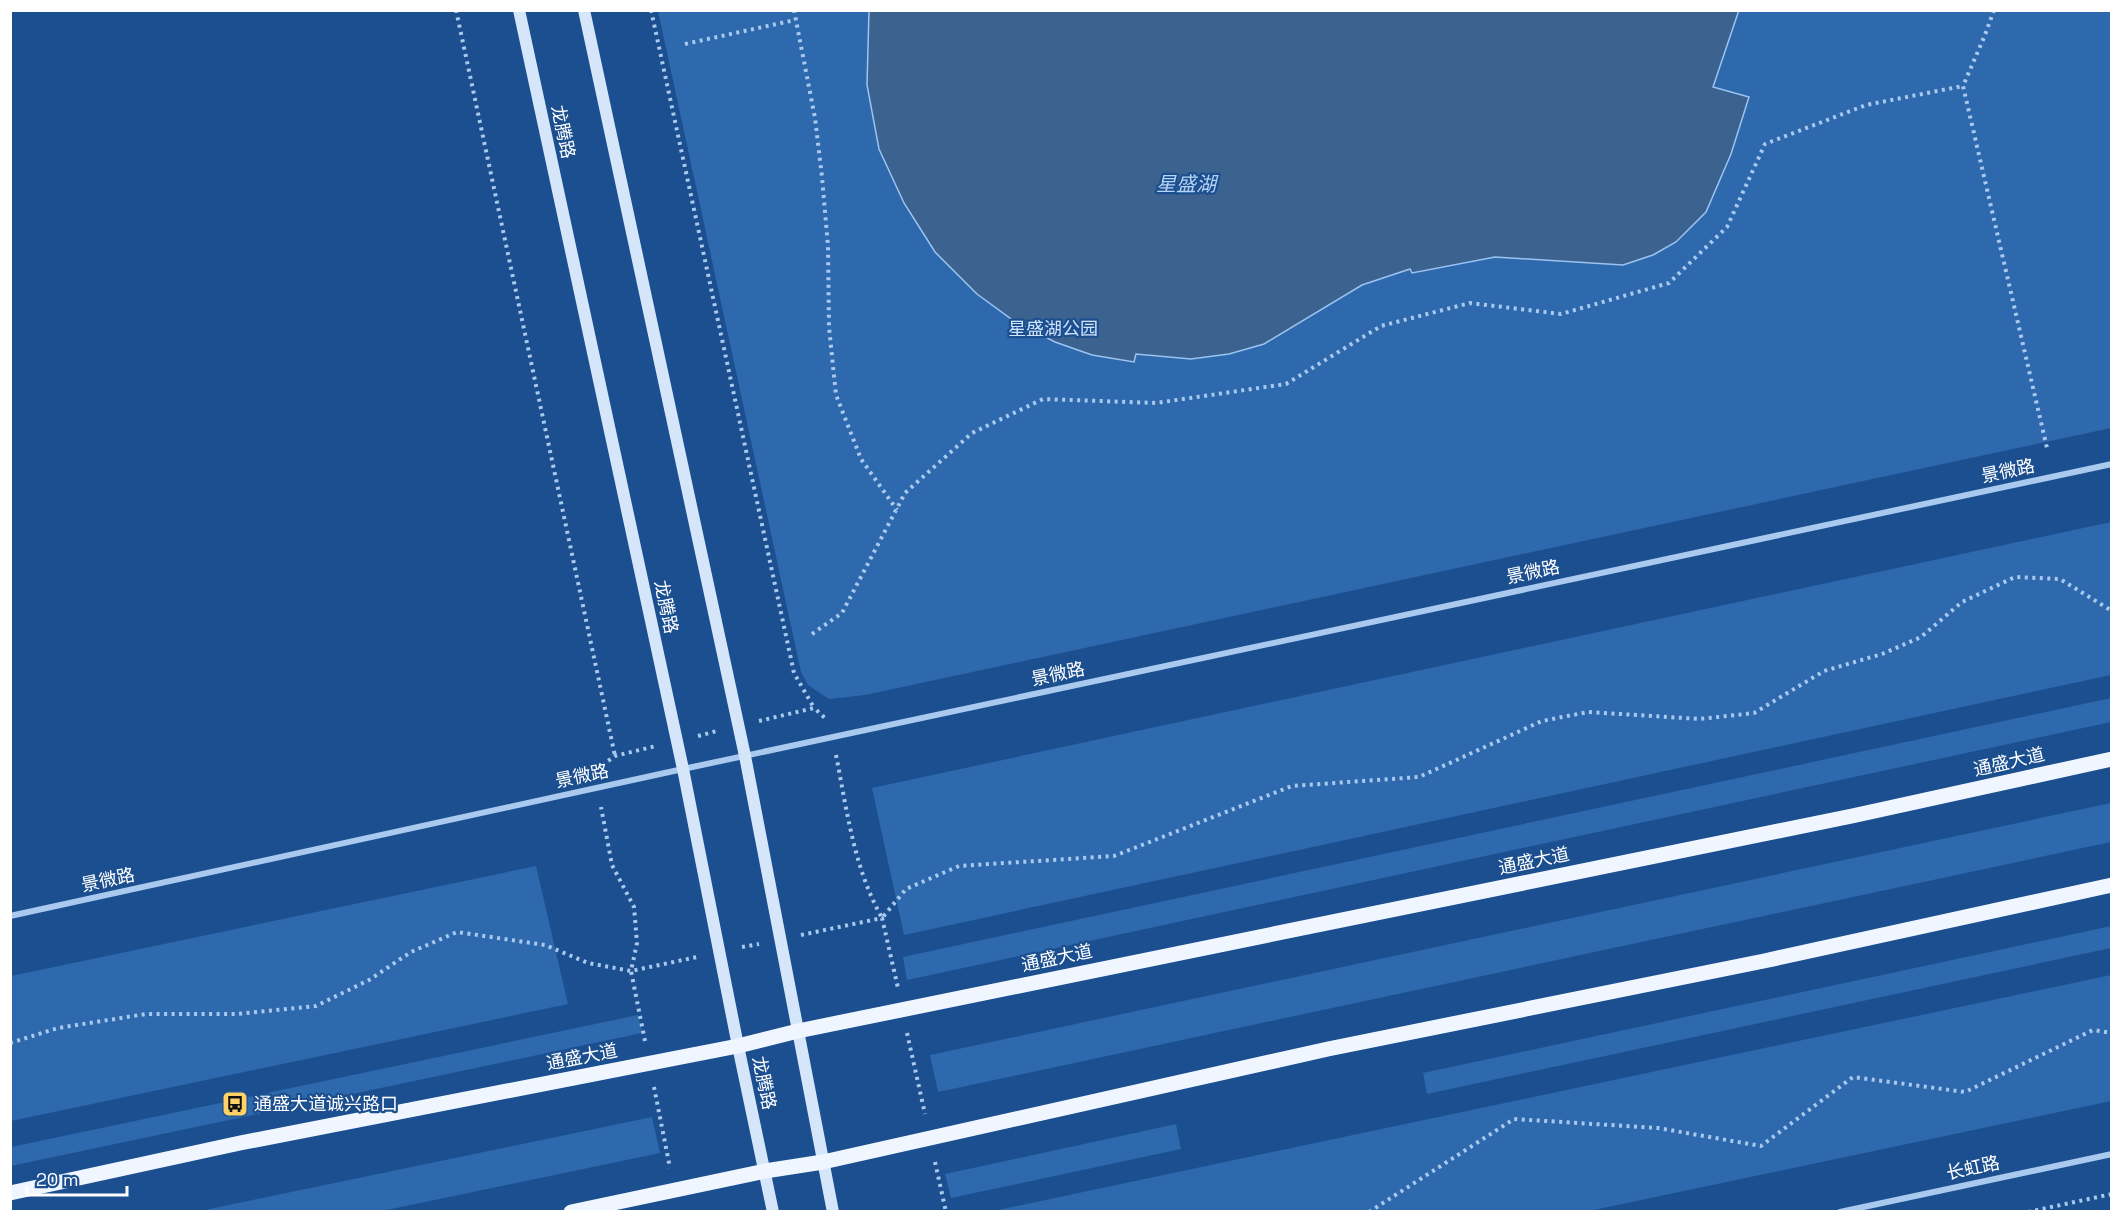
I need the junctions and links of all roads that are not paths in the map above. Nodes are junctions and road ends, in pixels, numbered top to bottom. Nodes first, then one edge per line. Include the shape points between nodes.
1 (519, 10) edge
2 (584, 10) edge
3 (2112, 464) edge
4 (746, 756) junction
5 (2112, 759) edge
6 (683, 769) junction
7 (2112, 885) edge
8 (10, 916) edge
9 (798, 1031) junction
10 (738, 1047) junction
11 (2112, 1154) edge
12 (823, 1162) junction
13 (765, 1171) junction
14 (10, 1193) edge
15 (571, 1212) edge
16 (773, 1212) edge
17 (833, 1212) edge
18 (1840, 1212) edge

1 - 6 main road, 龙腾路
2 - 4 main road
3 - 4 street, 景微路
4 - 6 street, 景微路
4 - 9 main road
5 - 9 main road, 通盛大道 via 1852,816
6 - 8 street, 景微路
6 - 10 main road, 龙腾路
7 - 12 main road via 1764,961 1328,1049
9 - 10 main road, 通盛大道
9 - 12 main road
10 - 13 main road, 龙腾路
10 - 14 main road, 通盛大道 via 240,1143
11 - 18 street, 长虹路
12 - 13 main road
12 - 17 main road
13 - 15 main road
13 - 16 main road, 龙腾路

